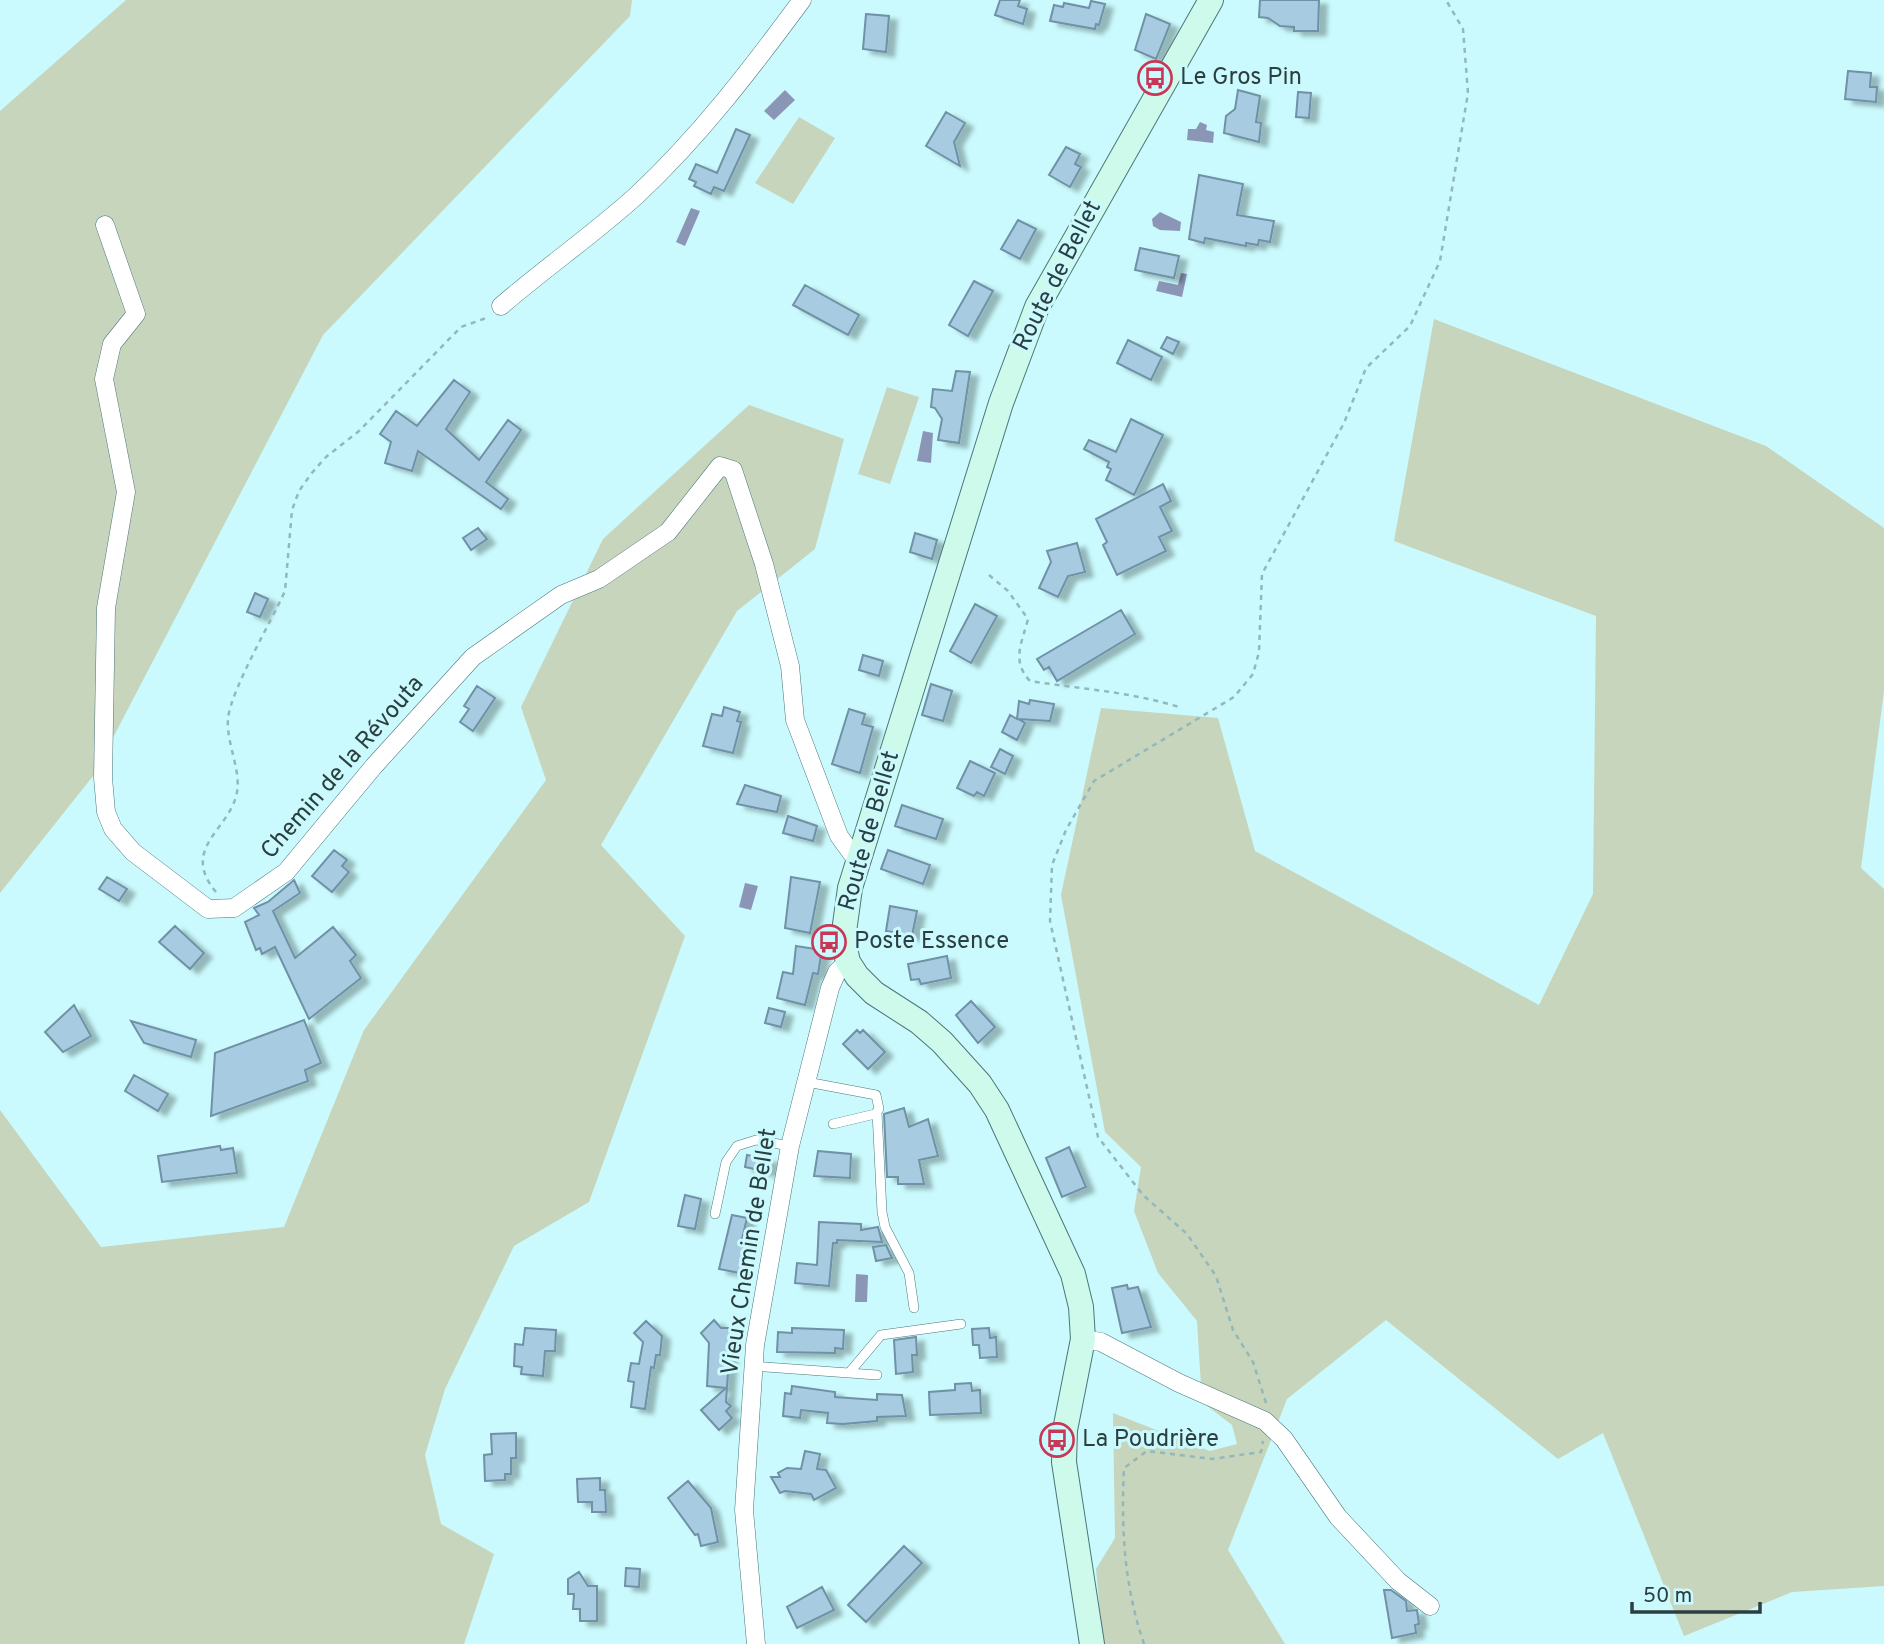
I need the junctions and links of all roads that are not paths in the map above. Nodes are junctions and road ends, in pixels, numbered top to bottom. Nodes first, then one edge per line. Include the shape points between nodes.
1 (803, 0) edge
2 (1211, 0) edge
3 (104, 225) dead end
4 (501, 306) road end
5 (858, 862) junction
6 (848, 962) junction
7 (807, 1082) junction
8 (877, 1112) junction
9 (832, 1124) dead end
10 (790, 1146) junction
11 (715, 1214) dead end
12 (914, 1308) dead end
13 (961, 1324) dead end
14 (1083, 1339) junction
15 (753, 1366) junction
16 (849, 1373) junction
17 (877, 1376) dead end
18 (1430, 1606) dead end
19 (756, 1644) edge
20 (1093, 1644) edge

1 - 4 street via 732,94 674,158 635,197
2 - 5 main road, Route de Bellet via 1027,328
3 - 5 street, Chemin de la Révouta via 136,314 112,344 104,379 126,492 106,608 103,778 106,812 132,852 201,906 216,911 234,908 273,883 297,862 374,766 473,657 561,595 598,579 668,532 720,466 733,470 764,564 790,666 795,720 836,830
5 - 6 main road, Route de Bellet via 845,913 843,939
6 - 7 street, Vieux Chemin de Bellet via 830,988
6 - 14 main road via 874,993 919,1022 959,1059 997,1110 1073,1274
7 - 8 lane via 876,1095
7 - 10 street, Vieux Chemin de Bellet
8 - 9 lane
8 - 12 lane via 882,1212 909,1273
10 - 11 lane via 757,1140 737,1146 726,1162
10 - 15 street, Vieux Chemin de Bellet
13 - 16 lane via 881,1335
14 - 18 street via 1101,1342 1265,1421 1284,1439 1345,1525 1398,1581
14 - 20 main road via 1065,1430 1064,1462
15 - 16 lane
15 - 19 street, Vieux Chemin de Bellet via 744,1510
16 - 17 lane

